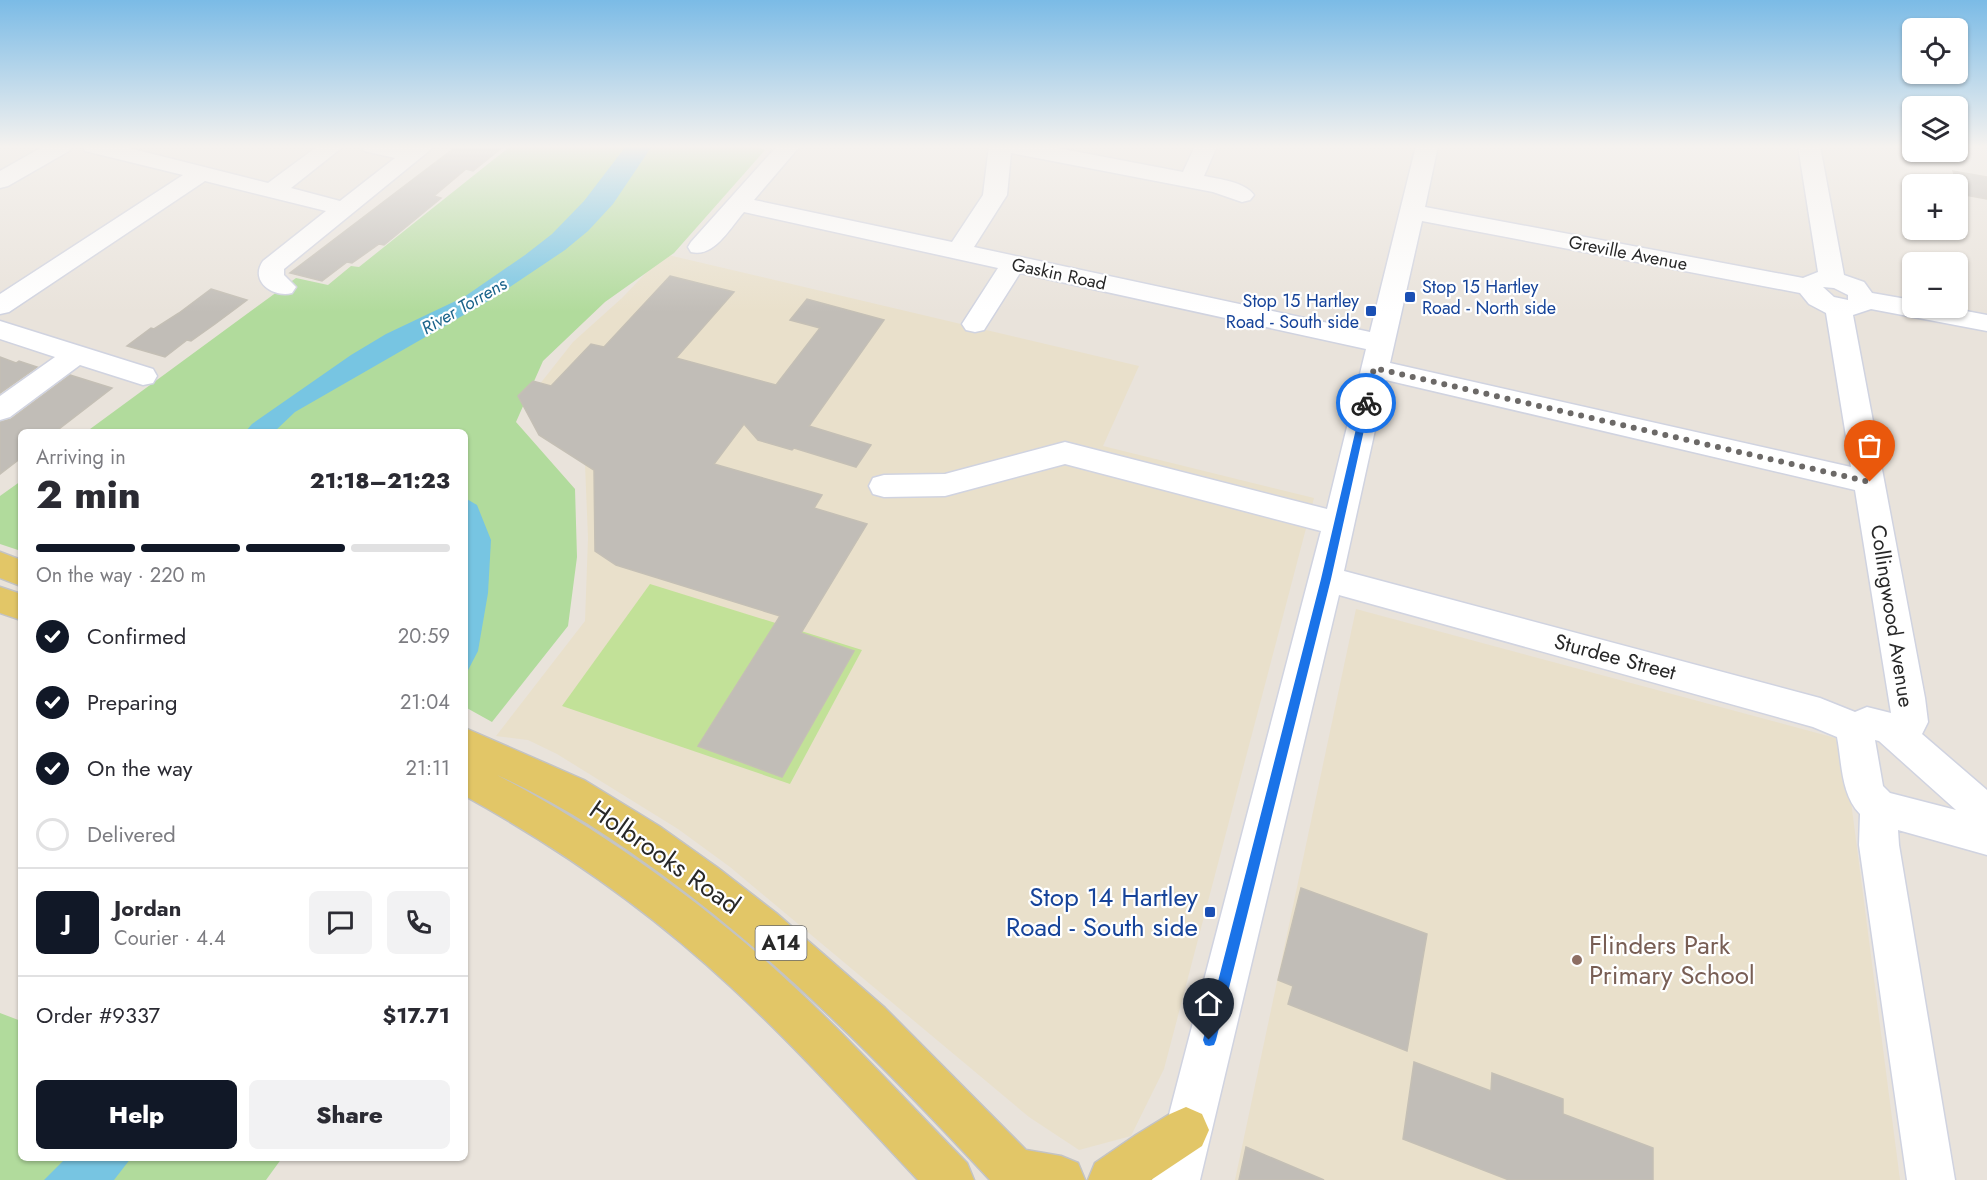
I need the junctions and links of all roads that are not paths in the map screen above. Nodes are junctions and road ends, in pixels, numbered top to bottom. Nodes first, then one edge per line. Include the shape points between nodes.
1 (159, 201) edge
2 (310, 201) edge
3 (355, 201) edge
4 (742, 201) edge
5 (991, 201) edge
6 (1414, 201) edge
7 (1819, 201) edge
8 (739, 204) junction
9 (345, 209) junction
10 (1412, 212) junction
11 (700, 247) dead end
12 (958, 252) junction
13 (1013, 264) junction
14 (283, 287) dead end
15 (1836, 293) junction
16 (0, 306) edge
17 (0, 312) edge
18 (1987, 323) edge
19 (0, 324) edge
20 (975, 324) dead end
21 (0, 330) edge
22 (76, 355) junction
23 (1377, 356) junction
24 (143, 376) dead end
25 (0, 410) edge
26 (1870, 482) junction
27 (884, 486) dead end
28 (1338, 524) junction
29 (0, 566) edge
30 (18, 572) edge
31 (1326, 579) junction
32 (0, 600) edge
33 (18, 606) edge
34 (1854, 728) junction
35 (1900, 735) junction
36 (476, 760) edge
37 (1879, 807) junction
38 (1987, 814) edge
39 (1987, 837) edge
40 (1186, 1130) junction
41 (1017, 1175) edge
42 (950, 1180) edge
43 (1061, 1180) edge
44 (1112, 1180) edge
45 (1176, 1180) edge
46 (1931, 1180) edge

1 - 16 street
2 - 9 street
3 - 9 street
4 - 8 street
5 - 12 street
6 - 10 street
7 - 15 street, Collingwood Avenue
8 - 11 street
8 - 12 street, Gaskin Road
9 - 14 street via 272,266 271,278
10 - 15 street, Greville Avenue
10 - 23 street
12 - 13 street, Gaskin Road
13 - 20 street
13 - 23 street, Gaskin Road
15 - 18 street, Greville Avenue
15 - 26 street, Collingwood Avenue
17 - 19 street
21 - 22 street
22 - 24 street
22 - 25 street
23 - 26 street, Gaskin Road
23 - 28 street
26 - 35 street, Collingwood Avenue via 1910,723
27 - 28 street via 945,484 1065,453
28 - 31 street
29 - 30 main road
31 - 34 street, Sturdee Street via 1820,713
31 - 40 street
32 - 33 main road
34 - 35 street, Sturdee Street via 1878,724
34 - 37 street via 1866,794
35 - 38 street, Collingwood Avenue
36 - 41 main road, Holbrooks Road / A14 via 582,799 693,872 864,1019
36 - 42 main road, Holbrooks Road / A14 via 555,828 642,887 714,944 826,1051
37 - 39 street
37 - 46 street via 1879,845
40 - 44 main road
40 - 45 street
41 - 43 main road

